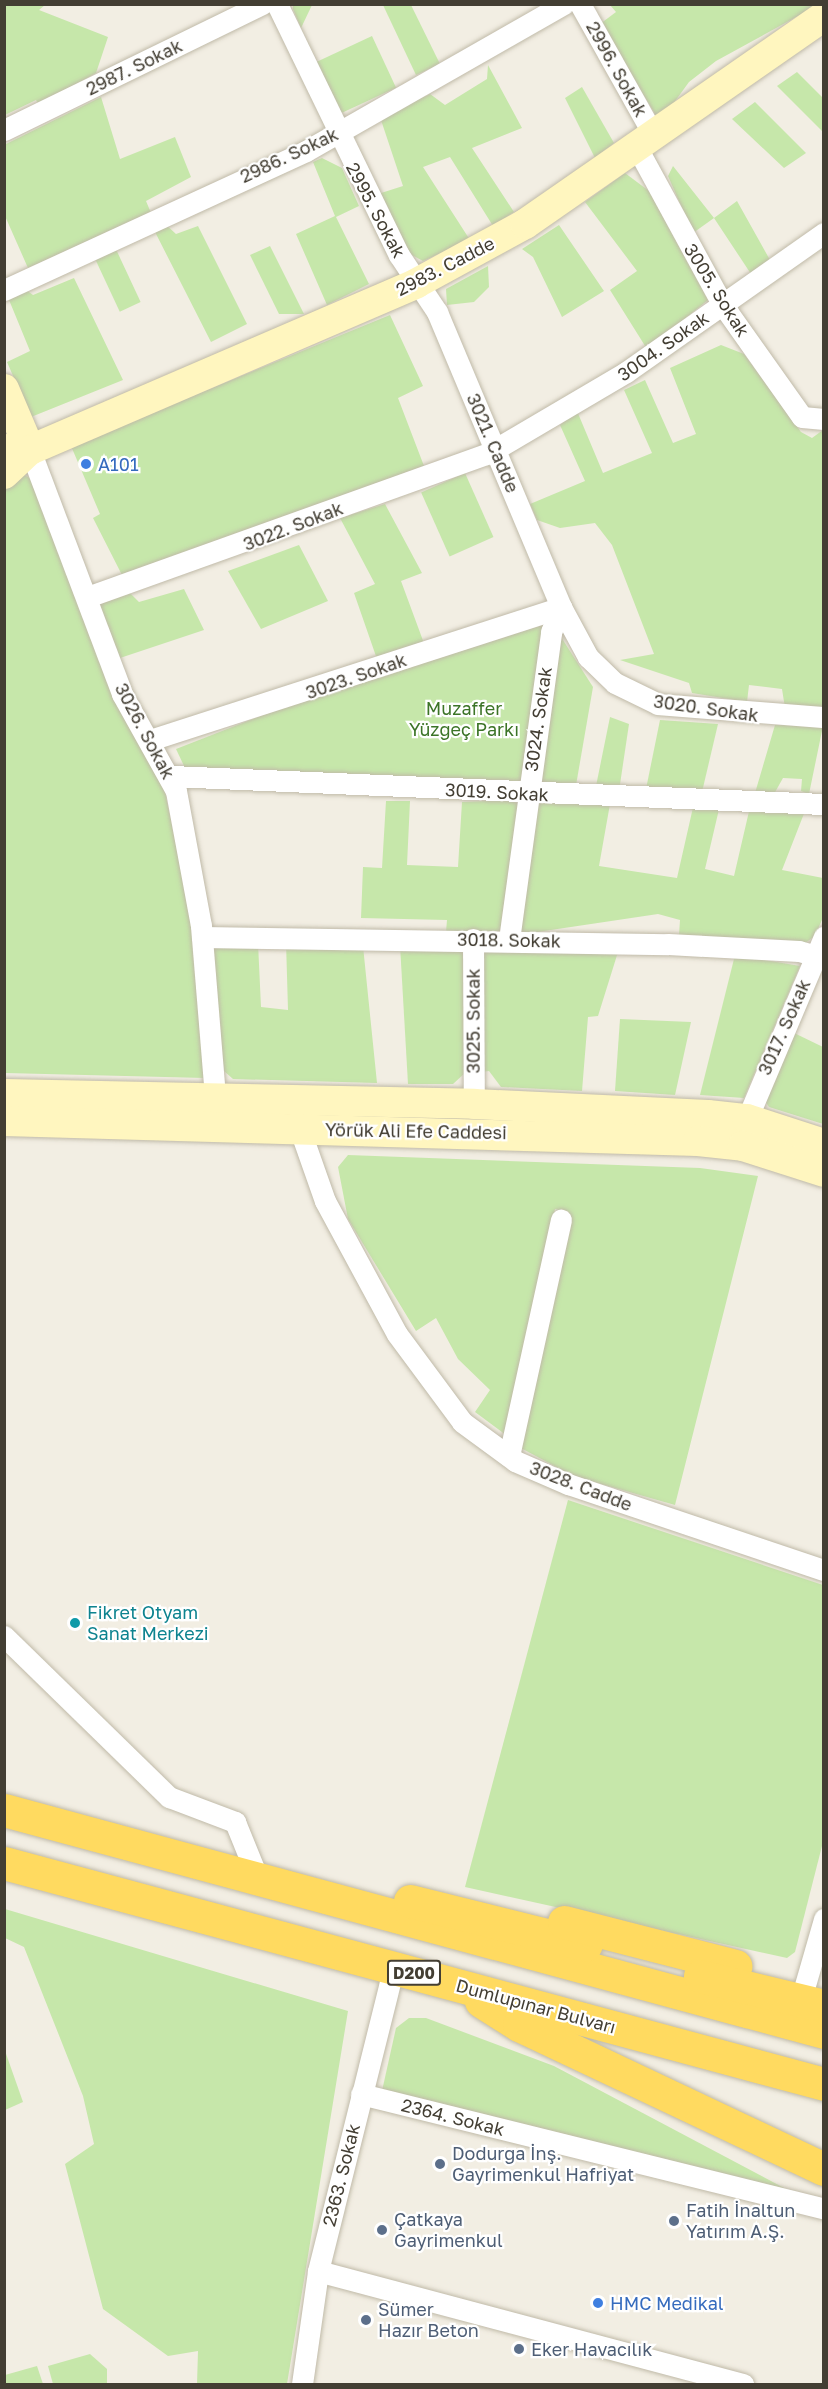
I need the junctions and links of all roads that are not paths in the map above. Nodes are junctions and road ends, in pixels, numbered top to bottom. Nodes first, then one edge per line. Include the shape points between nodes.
1 (564, 4) edge
2 (580, 4) edge
3 (263, 5) edge
4 (824, 16) edge
5 (4, 130) edge
6 (337, 135) junction
7 (645, 140) junction
8 (824, 233) edge
9 (417, 283) junction
10 (4, 290) edge
11 (722, 304) junction
12 (4, 389) edge
13 (818, 420) edge
14 (496, 448) junction
15 (17, 449) edge
16 (4, 474) edge
17 (87, 597) junction
18 (561, 607) junction
19 (824, 717) edge
20 (150, 740) junction
21 (171, 776) junction
22 (528, 794) junction
23 (824, 804) edge
24 (202, 937) junction
25 (473, 939) junction
26 (509, 940) junction
27 (821, 950) edge
28 (4, 1094) edge
29 (215, 1098) junction
30 (474, 1104) junction
31 (4, 1121) edge
32 (300, 1130) junction
33 (745, 1133) junction
34 (824, 1144) edge
35 (824, 1172) edge
36 (561, 1220) dead end
37 (509, 1456) junction
38 (824, 1570) edge
39 (4, 1636) edge
40 (4, 1810) edge
41 (4, 1863) edge
42 (265, 1883) junction
43 (824, 1919) edge
44 (394, 1967) junction
45 (451, 1983) junction
46 (817, 1993) edge
47 (824, 2032) edge
48 (821, 2086) edge
49 (361, 2094) junction
50 (824, 2169) edge
51 (824, 2209) edge
52 (318, 2271) junction
53 (302, 2385) edge
54 (743, 2385) edge

1 - 6 street, 2986. Sokak
2 - 7 street, 2996. Sokak
3 - 5 street, 2987. Sokak
3 - 6 street, 2995. Sokak
4 - 7 street, 2983. Cadde
6 - 9 street, 2995. Sokak
6 - 10 street, 2986. Sokak
7 - 9 street, 2983. Cadde via 525,224
7 - 11 street, 3005. Sokak
8 - 11 street, 3004. Sokak
9 - 14 street, 3021. Cadde via 437,312
9 - 15 street, 2983. Cadde
11 - 13 street, 3005. Sokak via 802,417
11 - 14 street, 3004. Sokak via 626,372
12 - 15 street
14 - 17 street, 3022. Sokak via 218,554
14 - 18 street, 3021. Cadde
15 - 16 street, 2983. Cadde
15 - 17 street, 3026. Sokak
17 - 20 street, 3026. Sokak via 122,694
18 - 19 street, 3020. Sokak via 601,673 644,699 742,715
18 - 20 street, 3023. Sokak
18 - 22 street, 3024. Sokak via 551,632
20 - 21 street, 3026. Sokak
21 - 22 street, 3019. Sokak
21 - 24 street, 3026. Sokak
22 - 23 street, 3019. Sokak
22 - 26 street, 3024. Sokak
24 - 25 street, 3018. Sokak
24 - 29 street, 3026. Sokak
25 - 26 street, 3018. Sokak
25 - 30 street, 3025. Sokak
26 - 27 street, 3018. Sokak
27 - 33 street, 3017. Sokak
28 - 29 street, Yörük Ali Efe Caddesi
29 - 30 street, Yörük Ali Efe Caddesi
30 - 33 street, Yörük Ali Efe Caddesi
31 - 32 street, Yörük Ali Efe Caddesi
32 - 33 street, Yörük Ali Efe Caddesi
32 - 37 street, 3028. Cadde via 325,1201 403,1344 462,1422
33 - 34 street, Yörük Ali Efe Caddesi
33 - 35 street, Yörük Ali Efe Caddesi
36 - 37 street
37 - 38 street, 3028. Cadde via 568,1484
39 - 42 street via 169,1797 235,1822
40 - 42 highway
41 - 44 highway, Dumlupınar Bulvarı / D200
42 - 46 highway via 293,1880 477,1913
42 - 47 highway
43 - 46 street
44 - 45 highway, Dumlupınar Bulvarı / D200
44 - 49 street, 2363. Sokak
45 - 48 highway, Dumlupınar Bulvarı / D200
45 - 50 highway via 519,2025
49 - 51 street, 2364. Sokak
49 - 52 street, 2363. Sokak
52 - 53 street, 2363. Sokak
52 - 54 street

